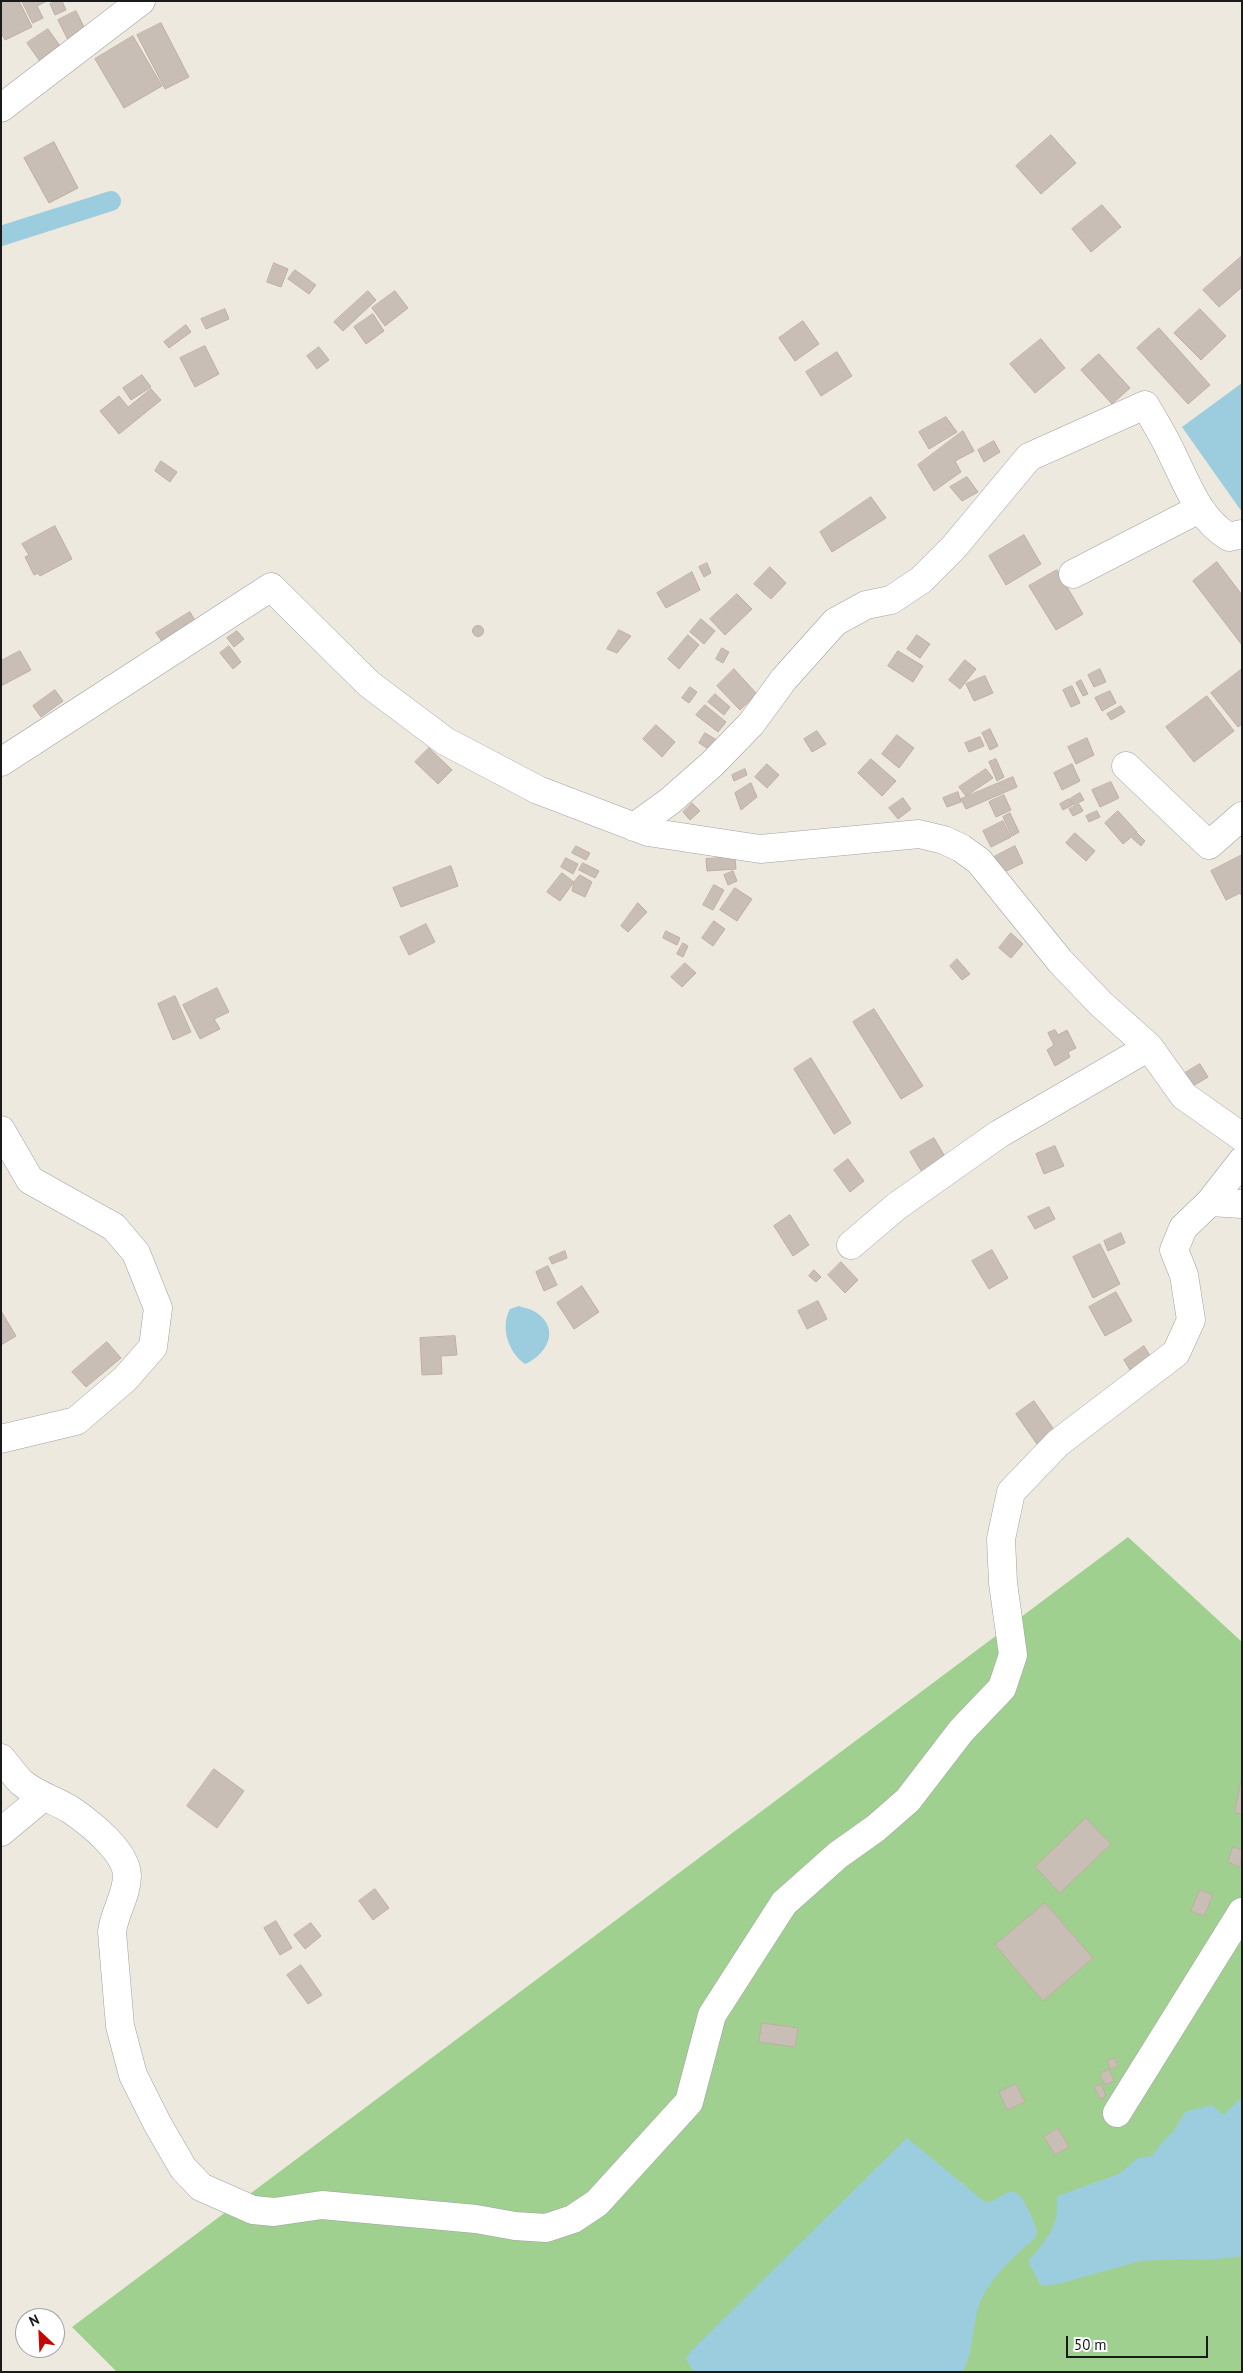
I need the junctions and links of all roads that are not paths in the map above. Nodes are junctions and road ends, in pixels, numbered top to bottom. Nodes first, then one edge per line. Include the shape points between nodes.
1 (141, 1) edge
2 (1, 108) edge
3 (1199, 509) junction
4 (1242, 534) edge
5 (1073, 574) dead end
6 (1, 762) edge
7 (1126, 766) dead end
8 (1242, 816) edge
9 (634, 827) junction
10 (1149, 1048) junction
11 (1, 1130) edge
12 (1242, 1137) edge
13 (1242, 1161) edge
14 (1210, 1202) junction
15 (1242, 1204) edge
16 (851, 1245) dead end
17 (1, 1439) edge
18 (1, 1758) edge
19 (43, 1797) junction
20 (1, 1832) edge
21 (1242, 1912) edge
22 (1118, 2113) dead end

1 - 2 street
3 - 4 street via 1216,529 1229,537
3 - 5 street
3 - 9 street via 1145,405 1028,457 954,547 921,580 891,600 866,605 834,622 784,679 751,724 711,765
6 - 9 street via 271,587 369,684 445,742 538,790
7 - 8 street via 1209,845
9 - 10 street via 648,832 760,849 919,834 944,840 979,861 1060,961
10 - 12 street via 1184,1096
10 - 16 street via 999,1134 897,1206
11 - 17 street via 30,1180 114,1227 136,1253 158,1308 153,1347 125,1379 76,1421
13 - 14 street
14 - 15 street
14 - 19 street via 1183,1228 1174,1250 1184,1275 1191,1320 1176,1352 1058,1443 1011,1492 1001,1539 1003,1583 1013,1655 1002,1688 961,1730 908,1800 784,1903 712,2015 689,2102 597,2203 573,2219 546,2228 322,2206 274,2212 253,2210 201,2187 183,2168 157,2123 133,2075 120,2026 112,1932 127,1876 124,1862 114,1846 71,1810
18 - 19 street via 21,1782
19 - 20 street
21 - 22 street

